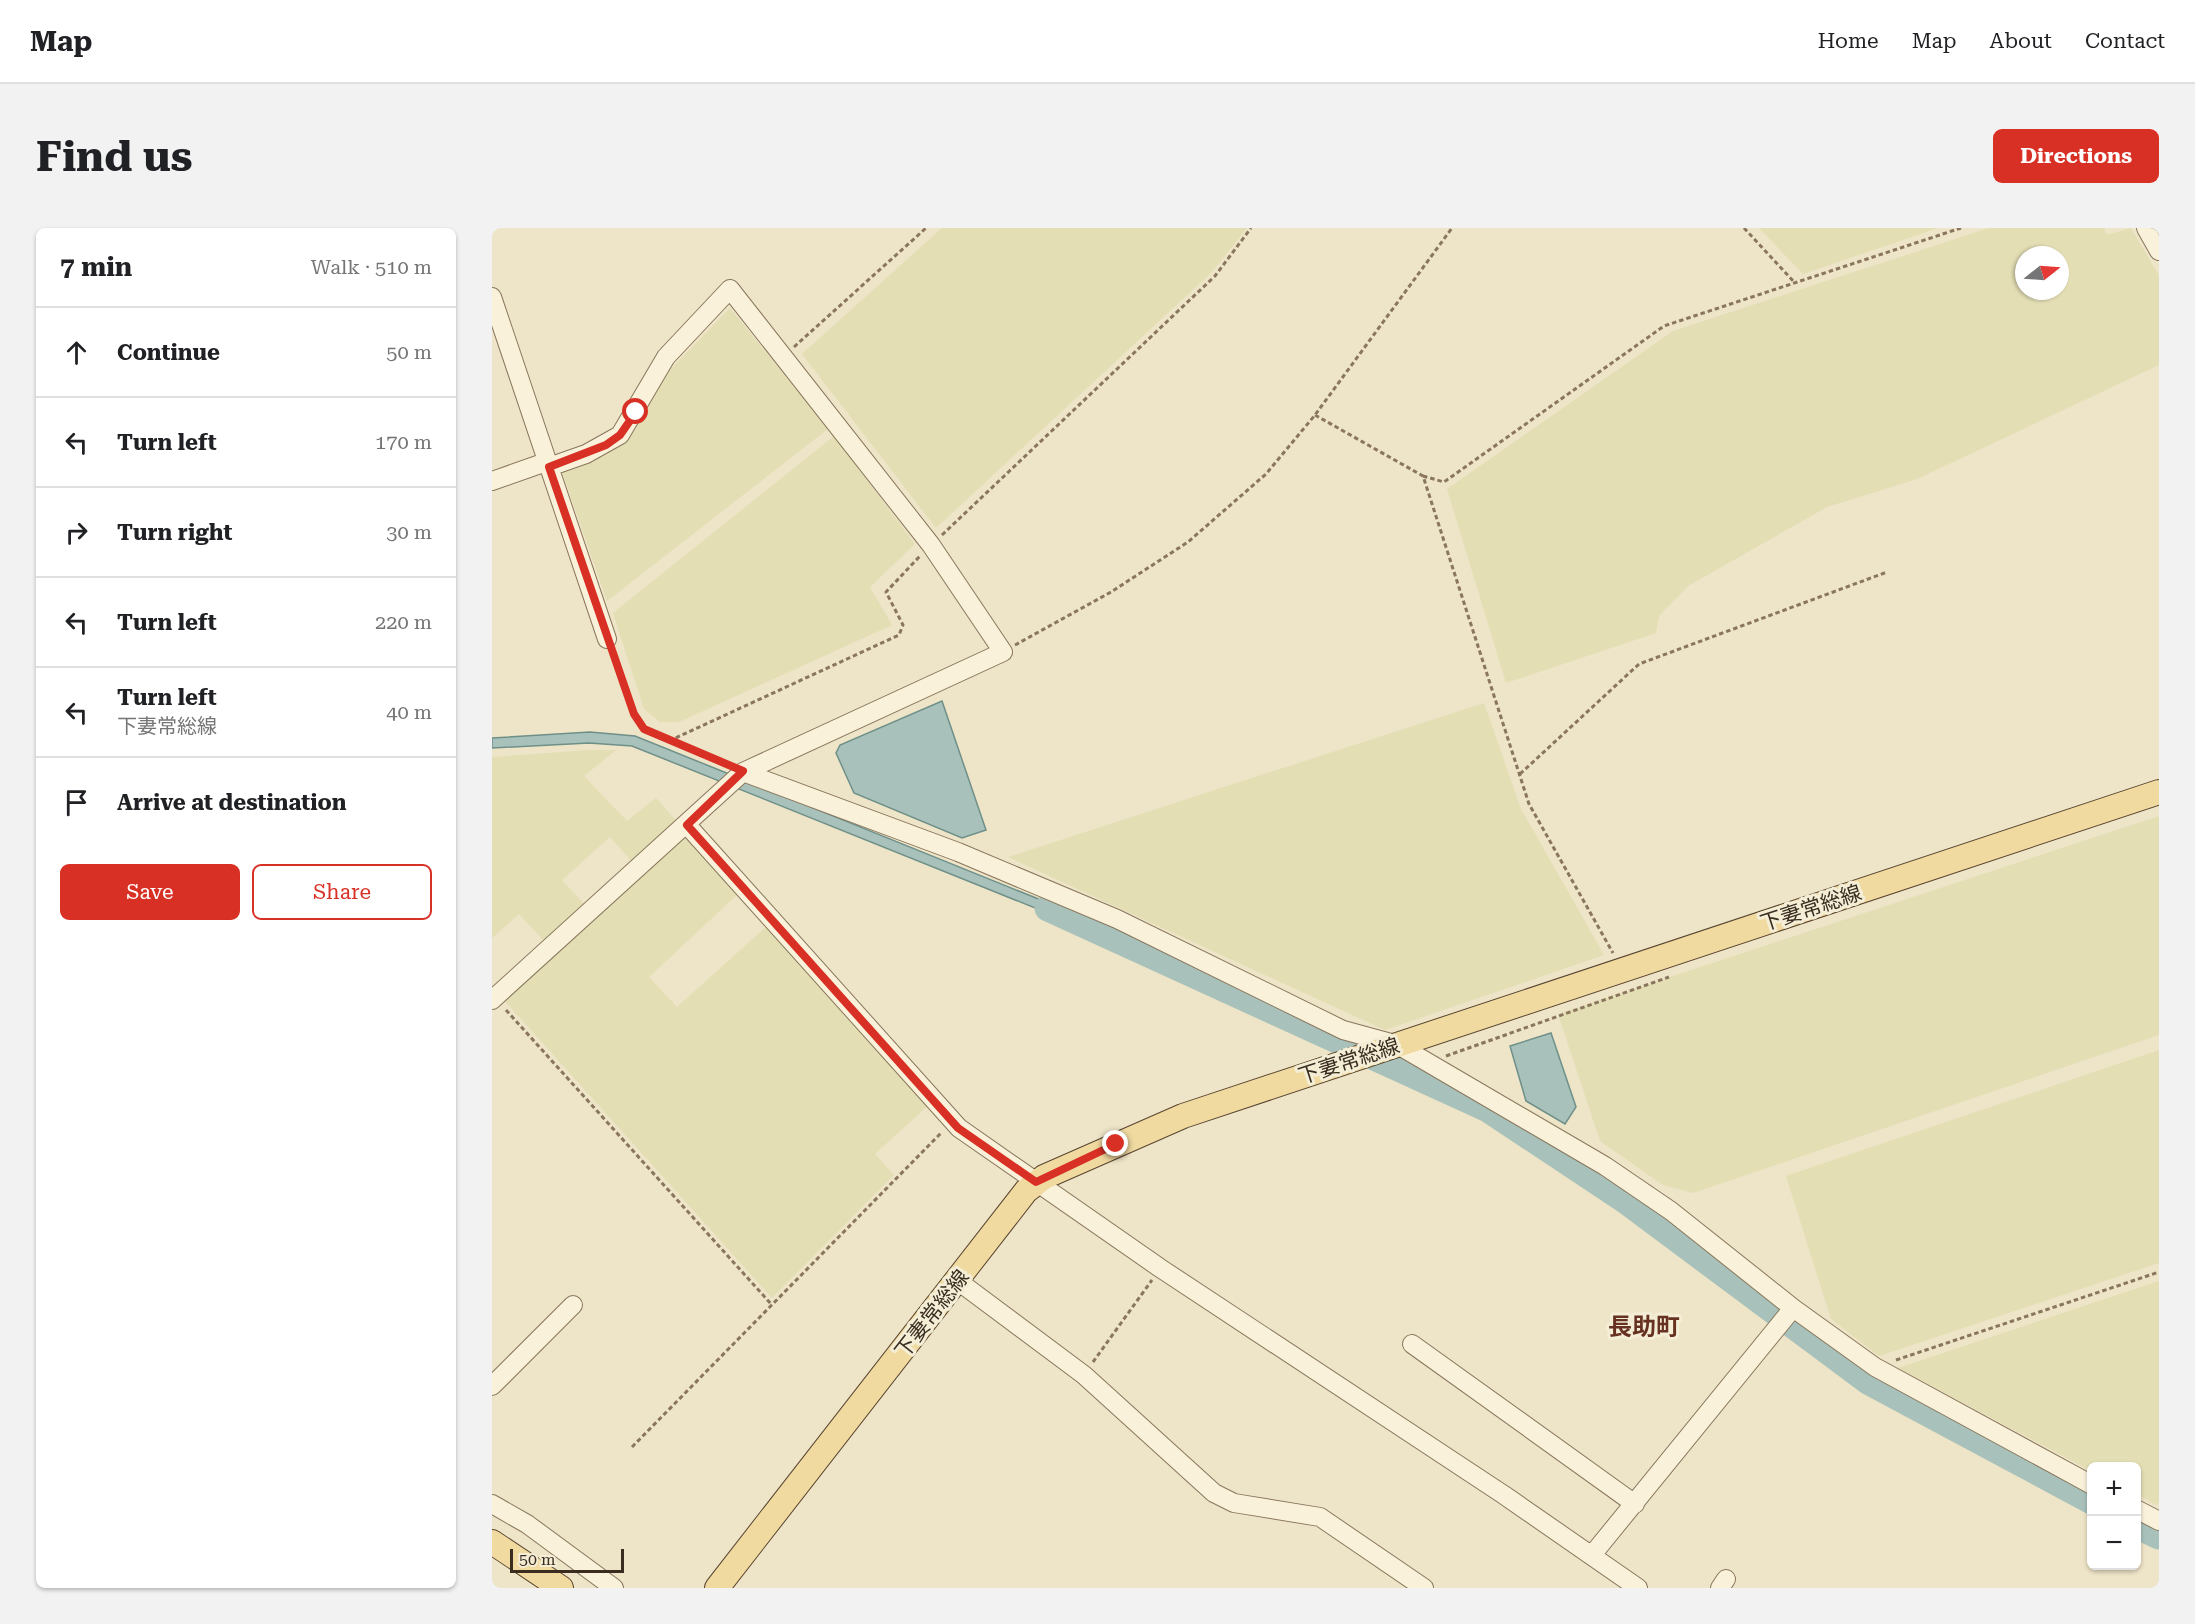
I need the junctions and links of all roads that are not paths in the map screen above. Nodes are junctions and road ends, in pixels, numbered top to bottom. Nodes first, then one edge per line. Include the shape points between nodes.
1 (2146, 228) edge
2 (2159, 251) edge
3 (492, 297) edge
4 (548, 464) junction
5 (492, 481) edge
6 (607, 639) road end
7 (742, 773) junction
8 (2159, 792) edge
9 (687, 825) junction
10 (493, 999) edge
11 (1390, 1048) junction
12 (1036, 1182) junction
13 (958, 1281) junction
14 (573, 1305) dead end
15 (1793, 1308) junction
16 (1412, 1344) dead end
17 (492, 1386) edge
18 (2087, 1483) edge
19 (492, 1504) edge
20 (1635, 1504) junction
21 (2141, 1512) edge
22 (2159, 1521) edge
23 (492, 1542) edge
24 (1592, 1555) junction
25 (561, 1588) edge
26 (614, 1588) edge
27 (717, 1588) edge
28 (1424, 1588) edge
29 (1638, 1588) edge

1 - 2 street
3 - 4 street
4 - 5 street
4 - 6 street
4 - 7 street via 585,454 620,435 666,357 730,289 931,545 1003,652
7 - 9 street
7 - 11 street via 958,852 1117,919 1343,1030
8 - 11 main road, 下妻常総線
9 - 10 street
9 - 12 street via 952,1121
11 - 12 main road, 下妻常総線 via 1183,1116
11 - 15 street via 1605,1166 1671,1211
12 - 13 main road, 下妻常総線
12 - 24 street
13 - 27 main road, 下妻常総線
13 - 28 street via 1084,1375 1215,1493 1234,1503 1320,1517
14 - 17 street
15 - 18 street via 1875,1367
15 - 20 street
16 - 20 street
19 - 26 street via 527,1524
20 - 24 street
21 - 22 street
23 - 25 main road
24 - 29 street

